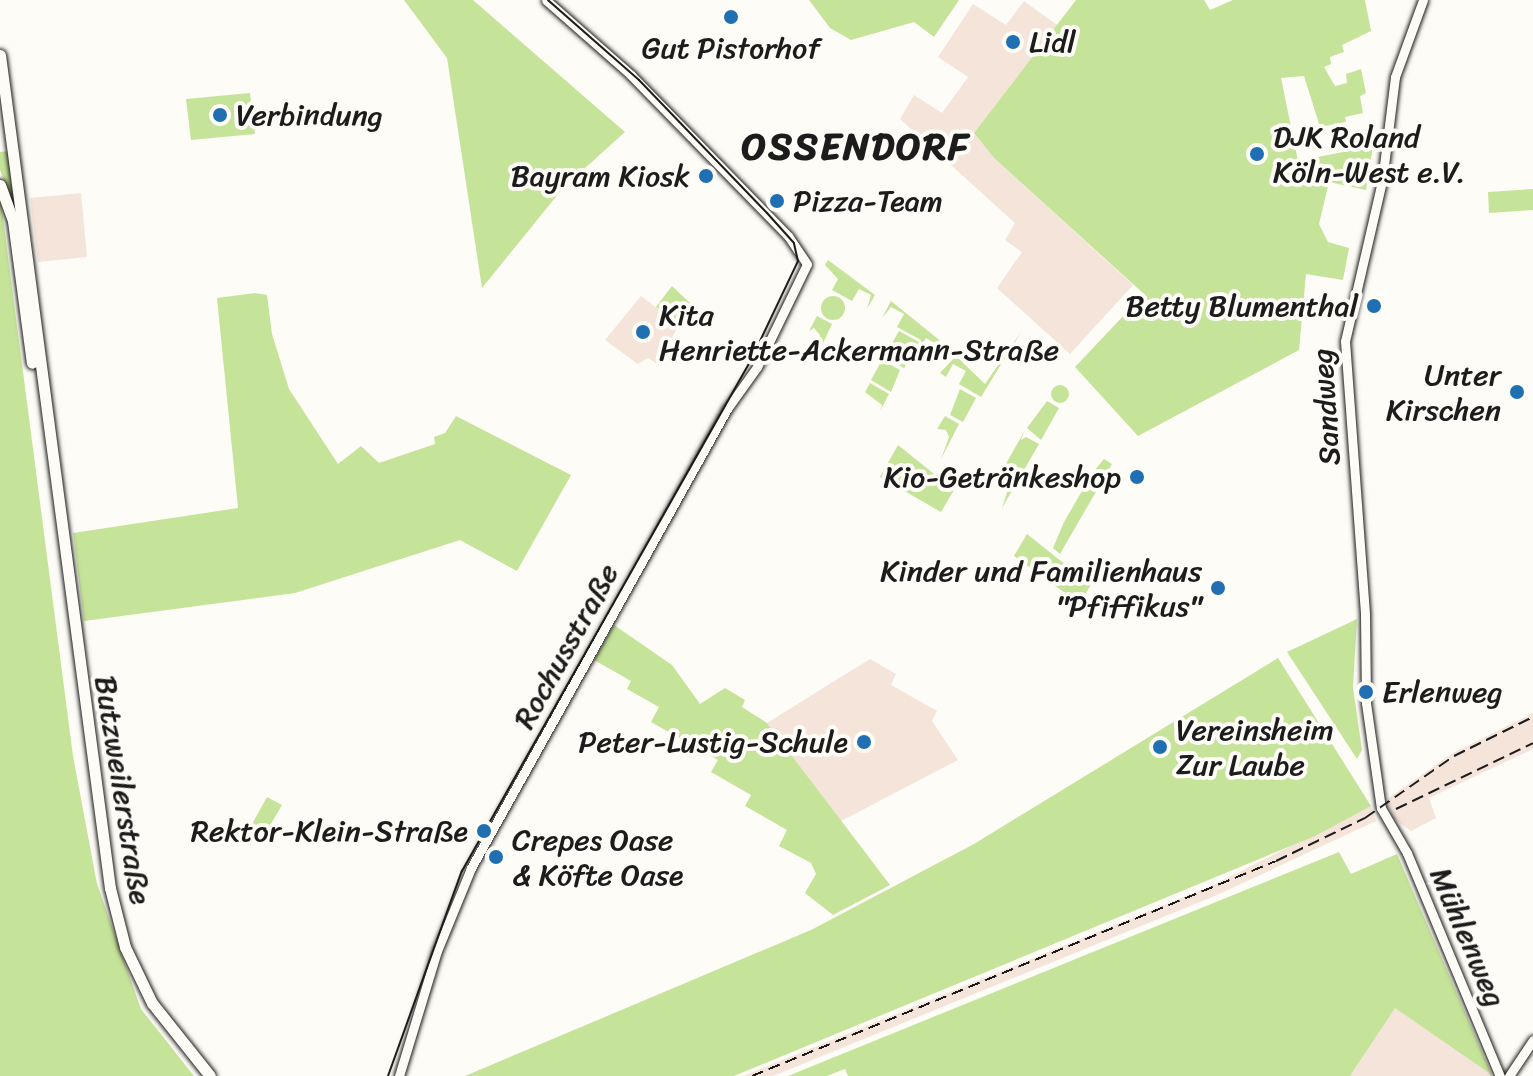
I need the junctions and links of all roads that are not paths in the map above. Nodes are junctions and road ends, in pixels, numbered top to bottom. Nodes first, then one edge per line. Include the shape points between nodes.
1 (546, 0) edge
2 (1423, 0) edge
3 (0, 55) edge
4 (1, 70) edge
5 (0, 185) edge
6 (53, 485) junction
7 (1386, 819) joint
8 (1533, 1040) edge
9 (210, 1076) edge
10 (399, 1076) edge
11 (1500, 1076) edge
12 (1509, 1076) edge

1 - 10 street, Rochusstraße via 631,75 805,257 806,268 761,359 727,409 471,868 437,951
2 - 7 street, Sandweg via 1397,68 1382,181 1345,341 1365,615 1366,703 1373,770
3 - 4 main road, Butzweilerstraße
4 - 6 main road, Butzweilerstraße
5 - 6 main road, Butzweilerstraße via 13,221
6 - 9 main road, Butzweilerstraße via 110,888 125,947 152,1003
7 - 11 street, Mühlenweg via 1407,853
8 - 12 street

